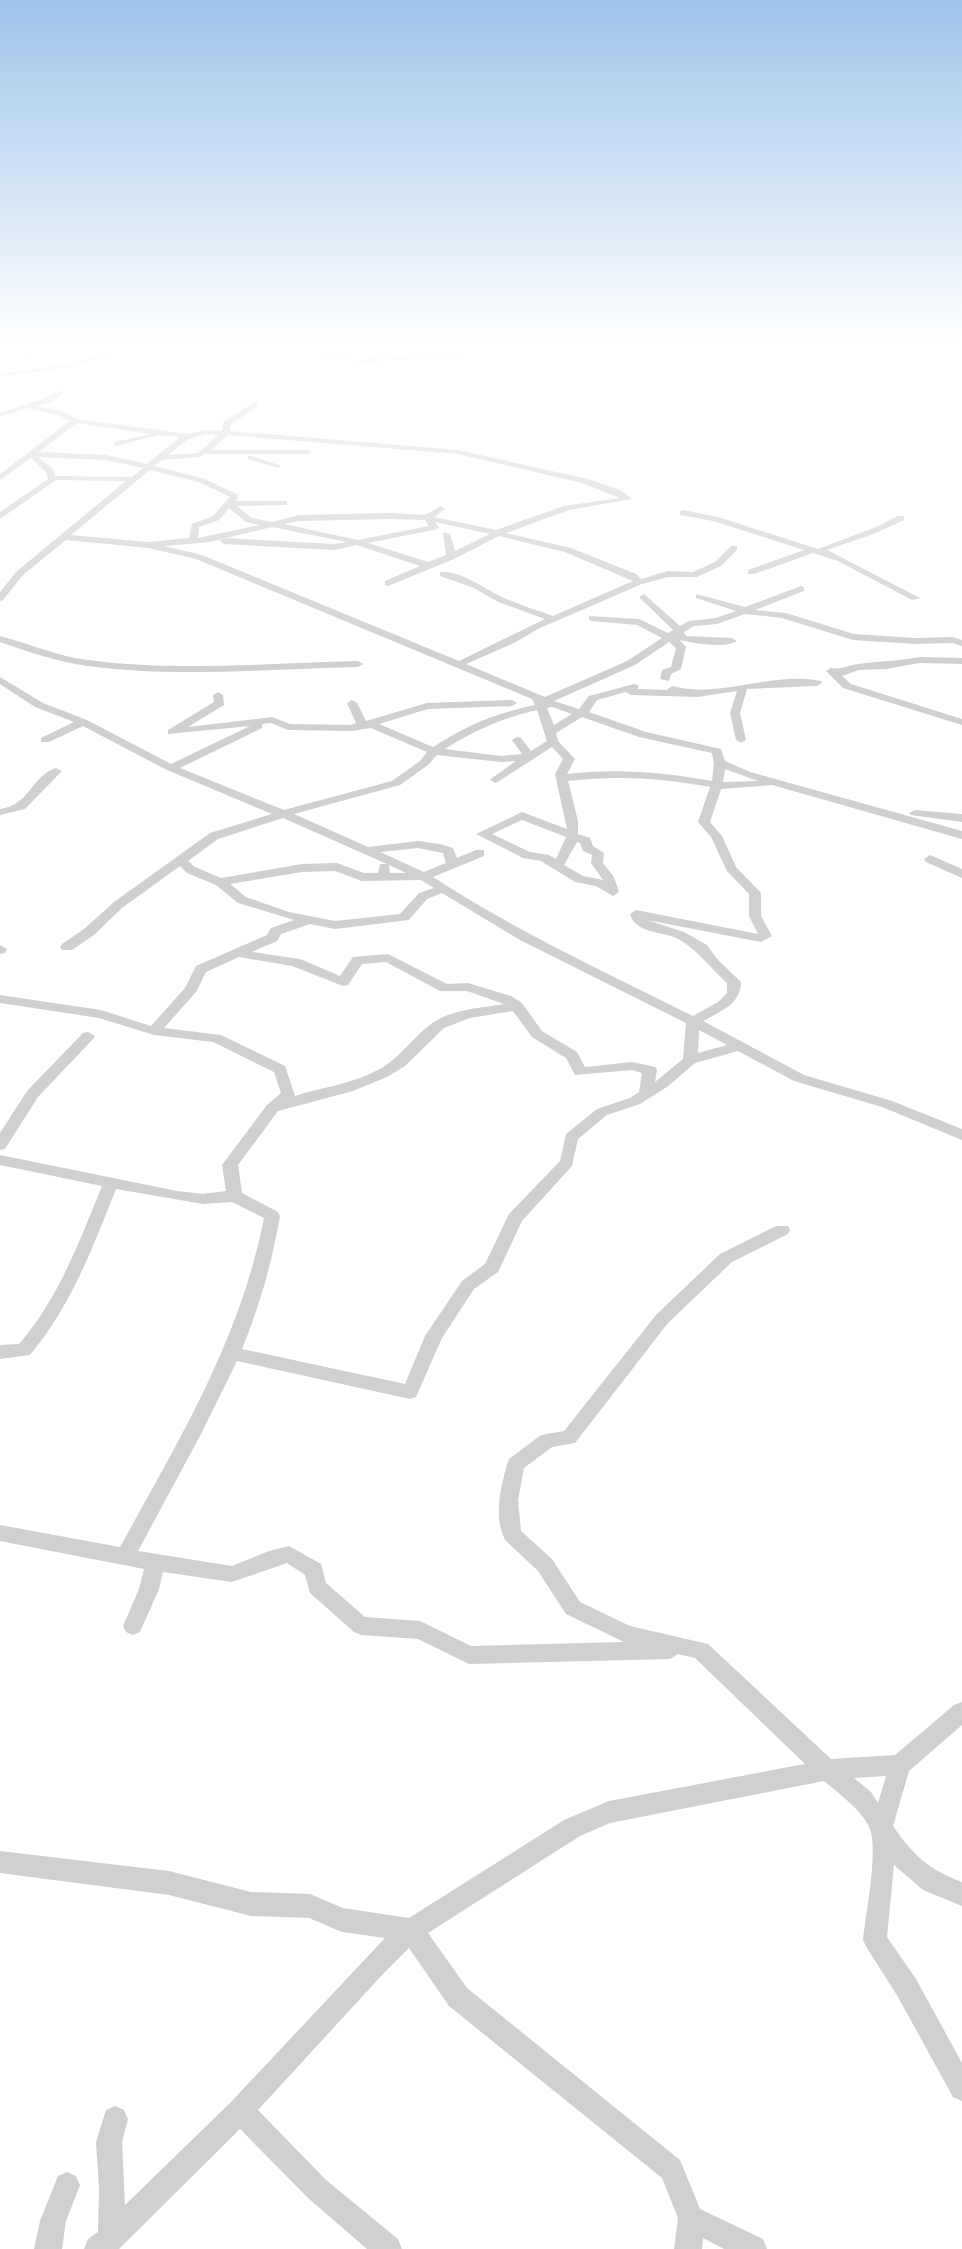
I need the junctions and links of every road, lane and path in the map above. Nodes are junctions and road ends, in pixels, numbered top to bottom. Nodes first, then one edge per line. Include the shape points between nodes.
1 (34, 451) edge
2 (168, 451) edge
3 (447, 451) edge
4 (205, 452) joint
5 (307, 452) dead end
6 (239, 453) junction
7 (30, 454) junction
8 (159, 458) junction
9 (278, 466) dead end
10 (148, 468) junction
11 (0, 478) edge
12 (52, 478) junction
13 (134, 479) junction
14 (284, 503) dead end
15 (230, 504) junction
16 (441, 509) dead end
17 (2, 512) edge
18 (683, 513) dead end
19 (427, 518) junction
20 (901, 518) dead end
21 (272, 524) junction
22 (435, 527) junction
23 (483, 530) junction
24 (497, 533) junction
25 (446, 534) junction
26 (65, 537) junction
27 (210, 539) junction
28 (181, 542) junction
29 (357, 542) junction
30 (148, 545) junction
31 (734, 548) dead end
32 (813, 550) junction
33 (826, 554) junction
34 (451, 557) junction
35 (430, 566) junction
36 (751, 572) dead end
37 (20, 573) junction
38 (443, 574) dead end
39 (5, 576) dead end
40 (639, 582) junction
41 (388, 583) dead end
42 (801, 589) dead end
43 (699, 596) dead end
44 (644, 597) dead end
45 (0, 598) edge
46 (915, 598) dead end
47 (741, 609) junction
48 (592, 618) dead end
49 (553, 619) junction
50 (678, 631) junction
51 (667, 636) junction
52 (0, 639) edge
53 (732, 641) dead end
54 (962, 643) edge
55 (962, 661) edge
56 (463, 662) dead end
57 (358, 664) dead end
58 (0, 680) edge
59 (818, 683) dead end
60 (743, 687) junction
61 (510, 688) junction
62 (681, 693) junction
63 (218, 695) dead end
64 (544, 702) junction
65 (352, 703) dead end
66 (512, 707) junction
67 (579, 713) junction
68 (272, 720) junction
69 (83, 722) junction
70 (962, 722) edge
71 (362, 724) junction
72 (552, 736) junction
73 (45, 740) dead end
74 (517, 740) dead end
75 (741, 740) dead end
76 (434, 751) junction
77 (530, 758) junction
78 (720, 763) junction
79 (171, 768) junction
80 (56, 771) dead end
81 (562, 778) junction
82 (496, 780) dead end
83 (773, 782) junction
84 (717, 785) junction
85 (882, 810) junction
86 (0, 812) edge
87 (286, 815) junction
88 (962, 819) edge
89 (574, 835) junction
90 (962, 835) edge
91 (365, 851) junction
92 (480, 853) dead end
93 (384, 859) junction
94 (930, 859) dead end
95 (180, 860) junction
96 (452, 862) junction
97 (557, 866) junction
98 (962, 874) edge
99 (424, 876) junction
100 (384, 877) junction
101 (220, 882) junction
102 (444, 888) junction
103 (309, 919) junction
104 (67, 947) dead end
105 (236, 953) junction
106 (0, 999) edge
107 (517, 1006) junction
108 (693, 1021) junction
109 (154, 1031) junction
110 (88, 1036) dead end
111 (740, 1046) junction
112 (690, 1060) junction
113 (646, 1094) junction
114 (272, 1108) junction
115 (962, 1134) edge
116 (0, 1145) edge
117 (0, 1160) edge
118 (111, 1182) junction
119 (234, 1196) junction
120 (782, 1230) dead end
121 (0, 1353) edge
122 (232, 1353) junction
123 (0, 1533) edge
124 (125, 1556) junction
125 (155, 1563) junction
126 (133, 1626) dead end
127 (701, 1650) junction
128 (962, 1712) edge
129 (900, 1765) junction
130 (827, 1770) junction
131 (882, 1826) junction
132 (0, 1863) edge
133 (962, 1894) edge
134 (411, 1930) junction
135 (962, 2088) edge
136 (239, 2112) junction
137 (115, 2119) dead end
138 (67, 2185) dead end
139 (691, 2218) junction
140 (105, 2244) edge
141 (48, 2249) edge
142 (388, 2249) edge
143 (688, 2249) edge
144 (753, 2249) edge

1 - 7 street
2 - 8 street
3 - 24 street via 585,481 628,499 567,508
4 - 6 street
4 - 8 street
5 - 6 street
6 - 9 street
7 - 10 street via 117,459
7 - 11 street
7 - 12 street via 50,471
8 - 10 street
10 - 13 street
10 - 15 street via 226,490 235,497
12 - 13 street
12 - 17 street
13 - 26 street
14 - 15 street
15 - 21 street via 249,520
15 - 28 street via 216,518 195,526 193,540
16 - 19 street
18 - 32 street
19 - 21 street via 303,518
19 - 22 street
19 - 23 street
20 - 33 street via 878,532 825,548 822,550
21 - 27 street
21 - 29 street
22 - 25 street
22 - 29 street
23 - 24 street
23 - 25 street
24 - 34 street
24 - 40 street via 584,555
25 - 34 street
26 - 30 street
26 - 37 street
27 - 28 street
27 - 29 street via 334,547
28 - 30 street
29 - 35 street
30 - 61 street via 199,557
31 - 40 street via 718,564 697,574 668,574
32 - 33 street
32 - 36 street
33 - 46 street
34 - 35 street
35 - 41 street
37 - 39 street
37 - 45 street
38 - 49 street
40 - 49 street
42 - 47 street
43 - 47 street
44 - 50 street via 655,610 671,619
47 - 50 street via 717,621 692,623
47 - 54 street via 783,615 853,637
48 - 51 street via 639,622
49 - 56 street
50 - 51 street
50 - 53 street via 683,639
51 - 62 street via 681,647 676,669 666,672 666,682
51 - 64 street via 631,663
52 - 57 street via 39,653 155,670
55 - 70 street via 920,660 858,667 841,673 831,671 847,686
58 - 69 street via 39,705
59 - 60 street
60 - 62 street
60 - 75 street via 735,713
61 - 64 street
61 - 66 street
62 - 67 street via 631,692 635,688 626,688 593,698
63 - 68 street via 220,703 172,732
64 - 66 street
64 - 67 street
64 - 72 street
65 - 71 street
66 - 71 street via 427,706
66 - 76 street
67 - 72 street
67 - 78 street via 650,738 717,751
68 - 71 street via 288,727 321,729
68 - 79 street
69 - 73 street
69 - 79 street
71 - 76 street
72 - 77 street
72 - 81 street via 570,759
74 - 77 street
76 - 77 street via 501,759
76 - 87 street via 396,783
77 - 82 street
78 - 83 street
78 - 84 street
79 - 87 street
80 - 86 street via 34,791 26,805
81 - 84 street via 629,773
81 - 89 street
83 - 84 street
83 - 85 street
84 - 108 street via 704,822 716,836 731,868 755,893 755,916 766,936 635,915 645,925 679,935 702,948 710,961 734,982 734,994 729,1000
85 - 88 street
85 - 90 street
87 - 91 street
87 - 95 street via 214,836
89 - 97 street
89 - 97 street via 598,853 597,863 613,892 600,882 579,879
89 - 97 street via 522,816 482,834
91 - 93 street
91 - 96 street via 413,845 441,847 449,851
92 - 96 street
93 - 99 street
93 - 100 street
94 - 98 street
95 - 101 street via 191,870
95 - 104 street
96 - 99 street
99 - 100 street
99 - 102 street
100 - 101 street via 362,877 337,867 302,868
101 - 103 street via 242,900
102 - 103 street via 423,896 404,917 335,925
102 - 108 street via 525,937
103 - 105 street via 276,931 272,938
105 - 107 street via 295,962 343,982 358,960 388,958 445,988 468,987
105 - 109 street via 201,969 191,989
106 - 109 street via 101,1014
107 - 113 street via 537,1034 572,1055 580,1072 632,1066 650,1070
107 - 114 street via 467,1014 439,1025 400,1063 382,1074 348,1089
108 - 111 street
108 - 112 street
109 - 114 street via 216,1038 280,1069 289,1094
110 - 116 street via 32,1094
111 - 112 street
111 - 115 street via 805,1081 873,1099
112 - 113 street
113 - 122 street via 602,1112 571,1137 567,1162 515,1218 492,1268 468,1285 434,1336 410,1392
114 - 119 street via 230,1165
117 - 118 street
118 - 119 street via 203,1199
118 - 121 street via 74,1270 40,1331 24,1350
119 - 122 street via 272,1216 268,1248
120 - 127 street via 726,1258 662,1319 569,1438 548,1440 516,1464 508,1500 512,1534 545,1565 573,1608 627,1634
122 - 124 street
123 - 124 street
124 - 125 street
125 - 126 street
125 - 127 street via 232,1574 289,1554 315,1570 317,1587 361,1626 420,1630 469,1655
127 - 130 street
128 - 129 street
129 - 130 street
129 - 131 street
130 - 131 street via 863,1800
130 - 134 street via 626,1808 594,1818
131 - 133 street via 914,1869 932,1882
131 - 135 street via 883,1865 875,1940 907,1988
132 - 134 street via 169,1884 251,1904 310,1906 342,1920
134 - 136 street
134 - 139 street via 458,1997 671,2169
136 - 140 street
136 - 142 street via 317,2189
137 - 140 street via 109,2142 112,2189
138 - 141 street via 53,2221
139 - 143 street
139 - 144 street

